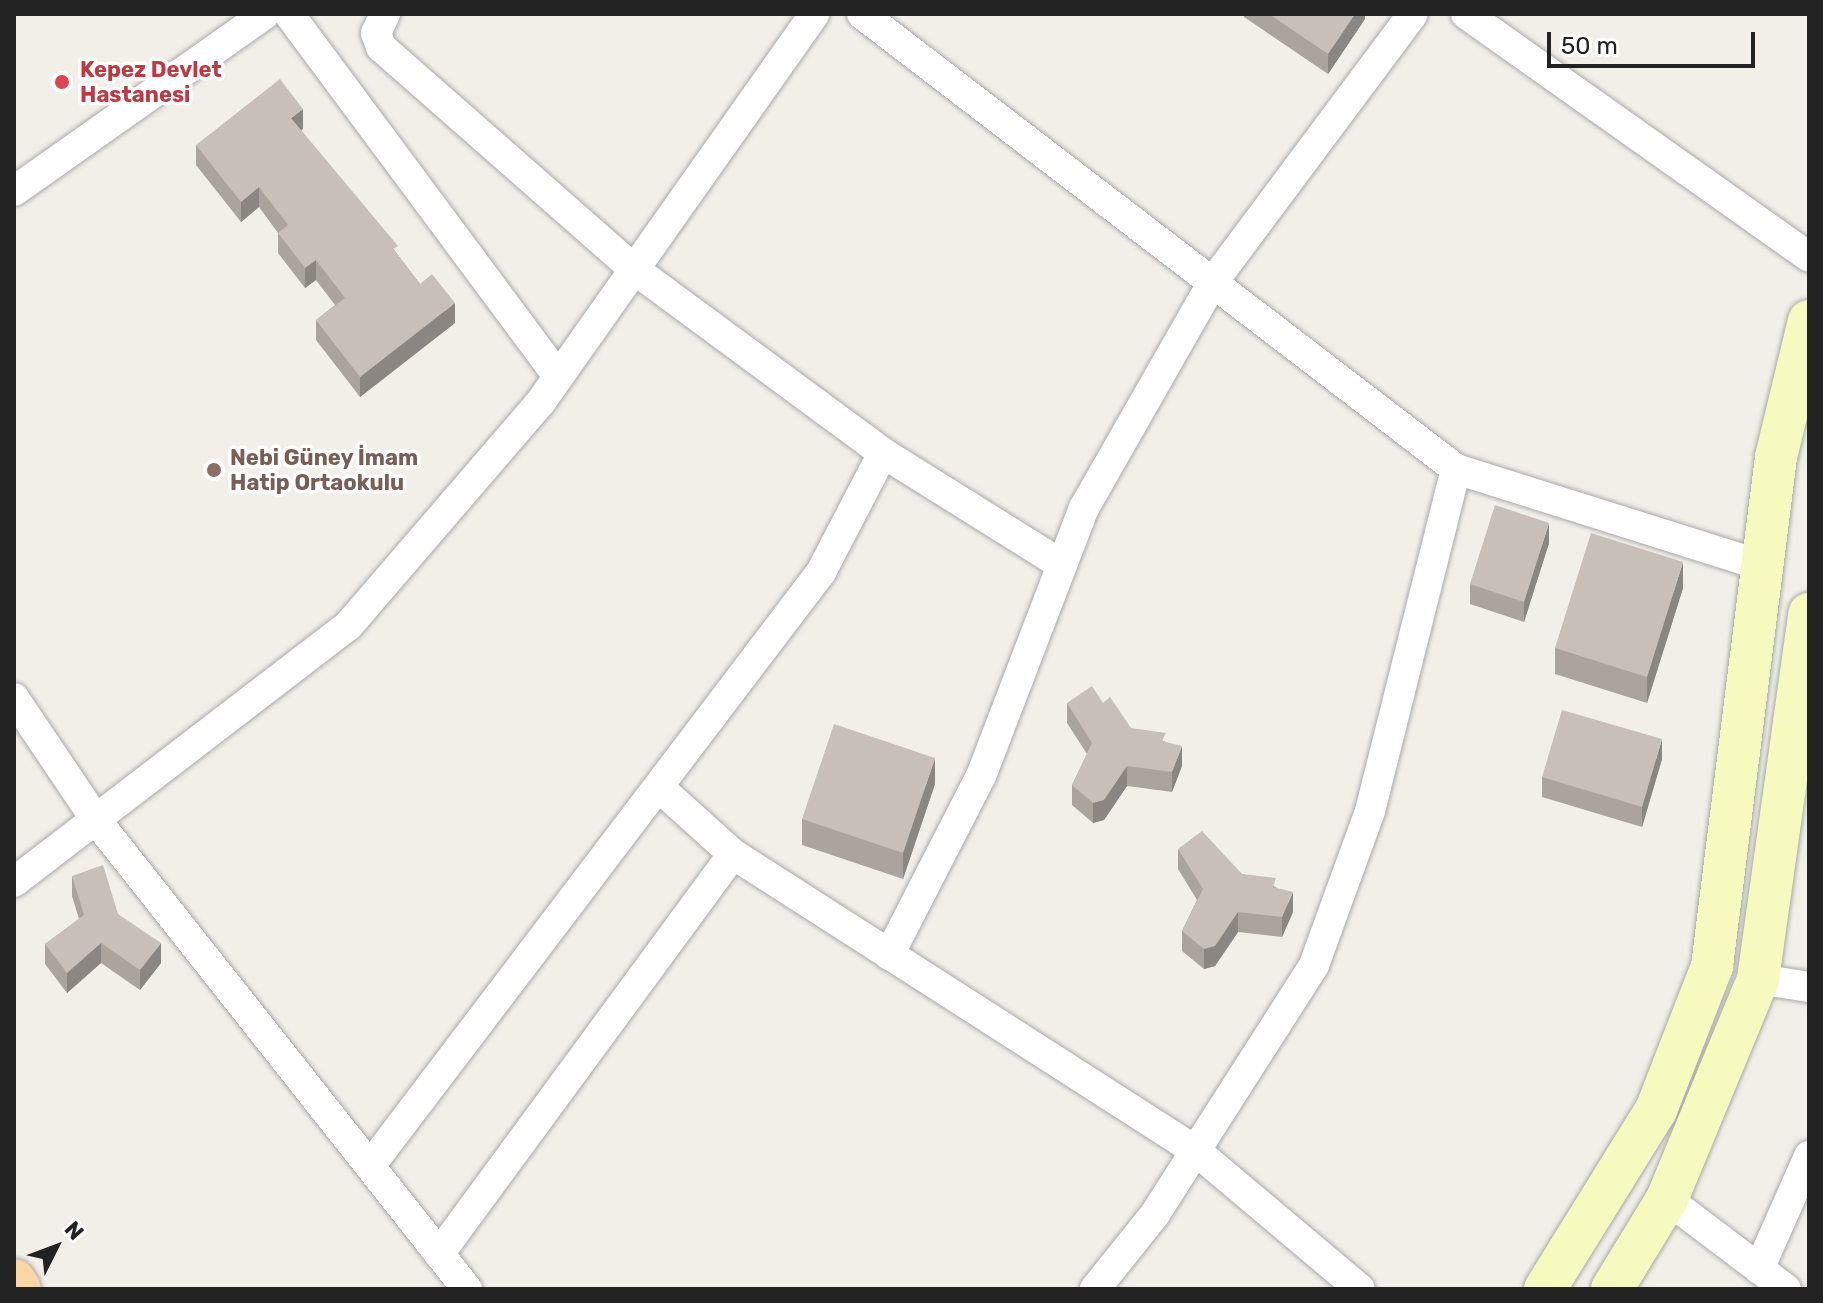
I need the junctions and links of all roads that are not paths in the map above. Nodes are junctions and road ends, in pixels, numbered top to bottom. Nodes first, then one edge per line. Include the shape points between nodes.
1 (265, 14) edge
2 (289, 14) edge
3 (385, 14) edge
4 (814, 14) edge
5 (862, 14) edge
6 (1413, 14) edge
7 (1466, 14) edge
8 (14, 191) edge
9 (1809, 257) edge
10 (631, 267) junction
11 (1213, 282) junction
12 (1809, 321) edge
13 (558, 376) junction
14 (883, 453) junction
15 (1456, 469) junction
16 (1062, 565) junction
17 (1764, 566) junction
18 (1809, 614) edge
19 (14, 698) edge
20 (662, 790) junction
21 (96, 820) junction
22 (733, 854) junction
23 (14, 882) edge
24 (889, 955) junction
25 (1758, 979) junction
26 (1809, 987) edge
27 (1196, 1151) junction
28 (1809, 1156) edge
29 (370, 1166) junction
30 (1667, 1199) junction
31 (439, 1254) junction
32 (1759, 1269) junction
33 (14, 1281) edge
34 (19, 1289) edge
35 (467, 1289) edge
36 (1095, 1289) edge
37 (1360, 1289) edge
38 (1545, 1289) edge
39 (1612, 1289) edge
40 (1786, 1289) edge

1 - 8 street
2 - 13 street
3 - 10 street via 376,33 381,47
4 - 10 street
5 - 11 street
6 - 11 street
7 - 9 street
10 - 13 street
10 - 14 street
11 - 15 street
11 - 16 street via 1084,508
12 - 17 main road via 1776,457
13 - 21 street via 348,626
14 - 16 street
14 - 20 street via 821,572
15 - 17 street
15 - 27 street via 1370,811 1314,965
16 - 24 street via 981,776
17 - 38 main road via 1712,966 1656,1110
18 - 25 main road
19 - 21 street
20 - 22 street
20 - 29 street
21 - 23 street
21 - 29 street
22 - 24 street
22 - 31 street
24 - 27 street
25 - 26 street
25 - 30 main road
27 - 36 street
27 - 37 street
28 - 32 street
29 - 31 street
30 - 32 street
30 - 39 main road
31 - 35 street
32 - 40 street
33 - 34 main road

